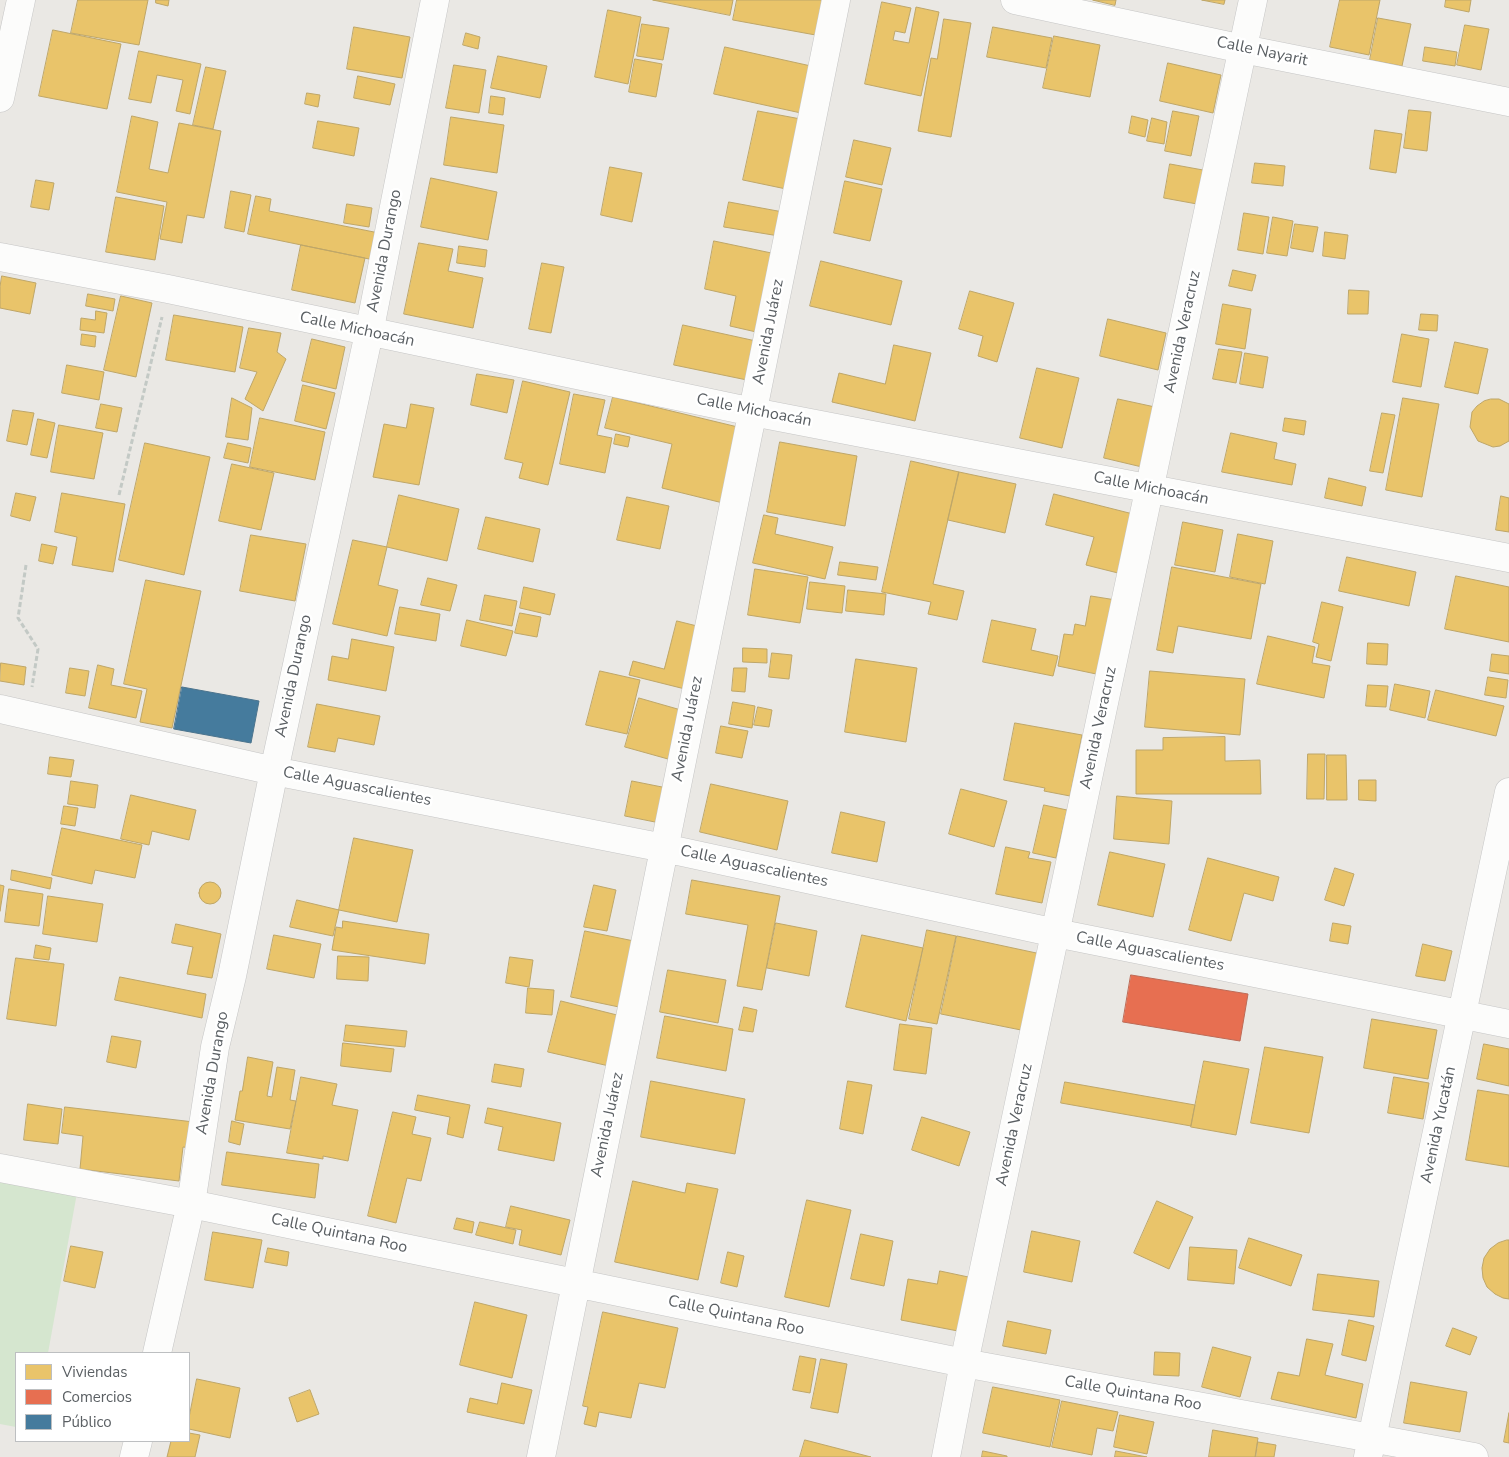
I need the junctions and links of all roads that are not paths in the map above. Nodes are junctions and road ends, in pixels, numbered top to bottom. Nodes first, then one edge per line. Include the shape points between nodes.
1 (21, 0) edge
2 (435, 0) edge
3 (836, 0) edge
4 (1015, 0) edge
5 (1253, 0) edge
6 (1243, 49) junction
7 (0, 98) edge
8 (1509, 102) edge
9 (0, 257) edge
10 (369, 333) junction
11 (752, 412) junction
12 (1149, 489) junction
13 (1509, 558) edge
14 (0, 709) edge
15 (274, 771) junction
16 (1509, 792) edge
17 (664, 848) junction
18 (1056, 933) junction
19 (1462, 1016) junction
20 (1509, 1024) edge
21 (0, 1168) edge
22 (191, 1204) junction
23 (576, 1283) junction
24 (157, 1352) edge
25 (964, 1363) junction
26 (138, 1442) edge
27 (1370, 1447) edge
28 (134, 1457) edge
29 (540, 1457) edge
30 (946, 1457) edge
31 (1474, 1457) edge

1 - 7 street
2 - 10 street, Avenida Durango
3 - 11 street, Avenida Juárez
4 - 6 street, Calle Nayarit
5 - 6 street, Avenida Veracruz
6 - 8 street, Calle Nayarit
6 - 12 street, Avenida Veracruz
9 - 10 street, Calle Michoacán
10 - 11 street, Calle Michoacán
10 - 15 street, Avenida Durango
11 - 12 street, Calle Michoacán
11 - 17 street, Avenida Juárez
12 - 13 street, Calle Michoacán
12 - 18 street, Avenida Veracruz
14 - 15 street, Calle Aguascalientes
15 - 17 street, Calle Aguascalientes
15 - 22 street, Avenida Durango via 215,1047
16 - 19 street, Avenida Yucatán
17 - 18 street, Calle Aguascalientes
17 - 23 street, Avenida Juárez
18 - 19 street, Calle Aguascalientes
18 - 25 street, Avenida Veracruz
19 - 20 street, Calle Aguascalientes
19 - 27 street, Avenida Yucatán
21 - 22 street, Calle Quintana Roo
22 - 23 street, Calle Quintana Roo
22 - 24 street, Avenida Durango
23 - 25 street, Calle Quintana Roo
23 - 29 street, Avenida Juárez
25 - 27 street, Calle Quintana Roo
25 - 30 street, Avenida Veracruz
26 - 28 street
27 - 31 street, Calle Quintana Roo

